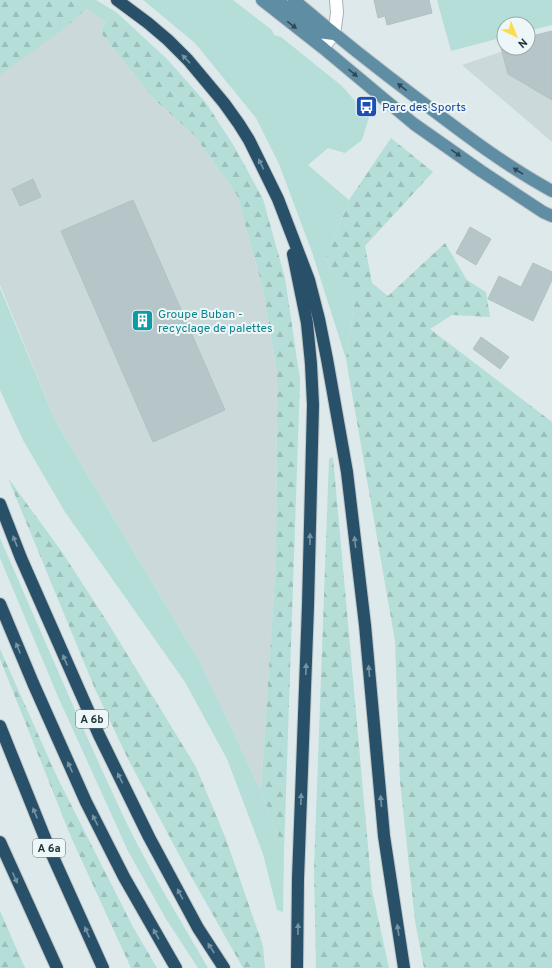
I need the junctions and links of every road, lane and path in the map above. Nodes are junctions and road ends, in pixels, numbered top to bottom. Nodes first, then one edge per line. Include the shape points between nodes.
1 (117, 0) edge
2 (262, 0) edge
3 (277, 0) edge
4 (294, 0) edge
5 (336, 0) edge
6 (334, 34) junction
7 (323, 48) junction
8 (552, 191) edge
9 (278, 199) junction
10 (549, 214) edge
11 (0, 504) edge
12 (0, 604) edge
13 (0, 726) edge
14 (0, 842) edge
15 (56, 968) edge
16 (103, 968) edge
17 (176, 968) edge
18 (224, 968) edge
19 (297, 968) edge
20 (404, 968) edge

9 -> 1 highway via 249,140 219,97 168,40
2 -> 7 main road
3 - 6 main road via 318,32
4 - 6 main road
5 - 6 street
6 - 7 street
8 -> 6 main road via 470,138
7 -> 10 main road via 414,124
19 -> 9 highway via 313,405 307,323 300,282
20 -> 9 highway via 384,836 347,472 314,298 296,242
18 -> 11 highway, A 6b via 198,928 99,735
17 -> 12 highway via 86,802
16 -> 13 highway, A 6a via 49,848
14 -> 15 highway

